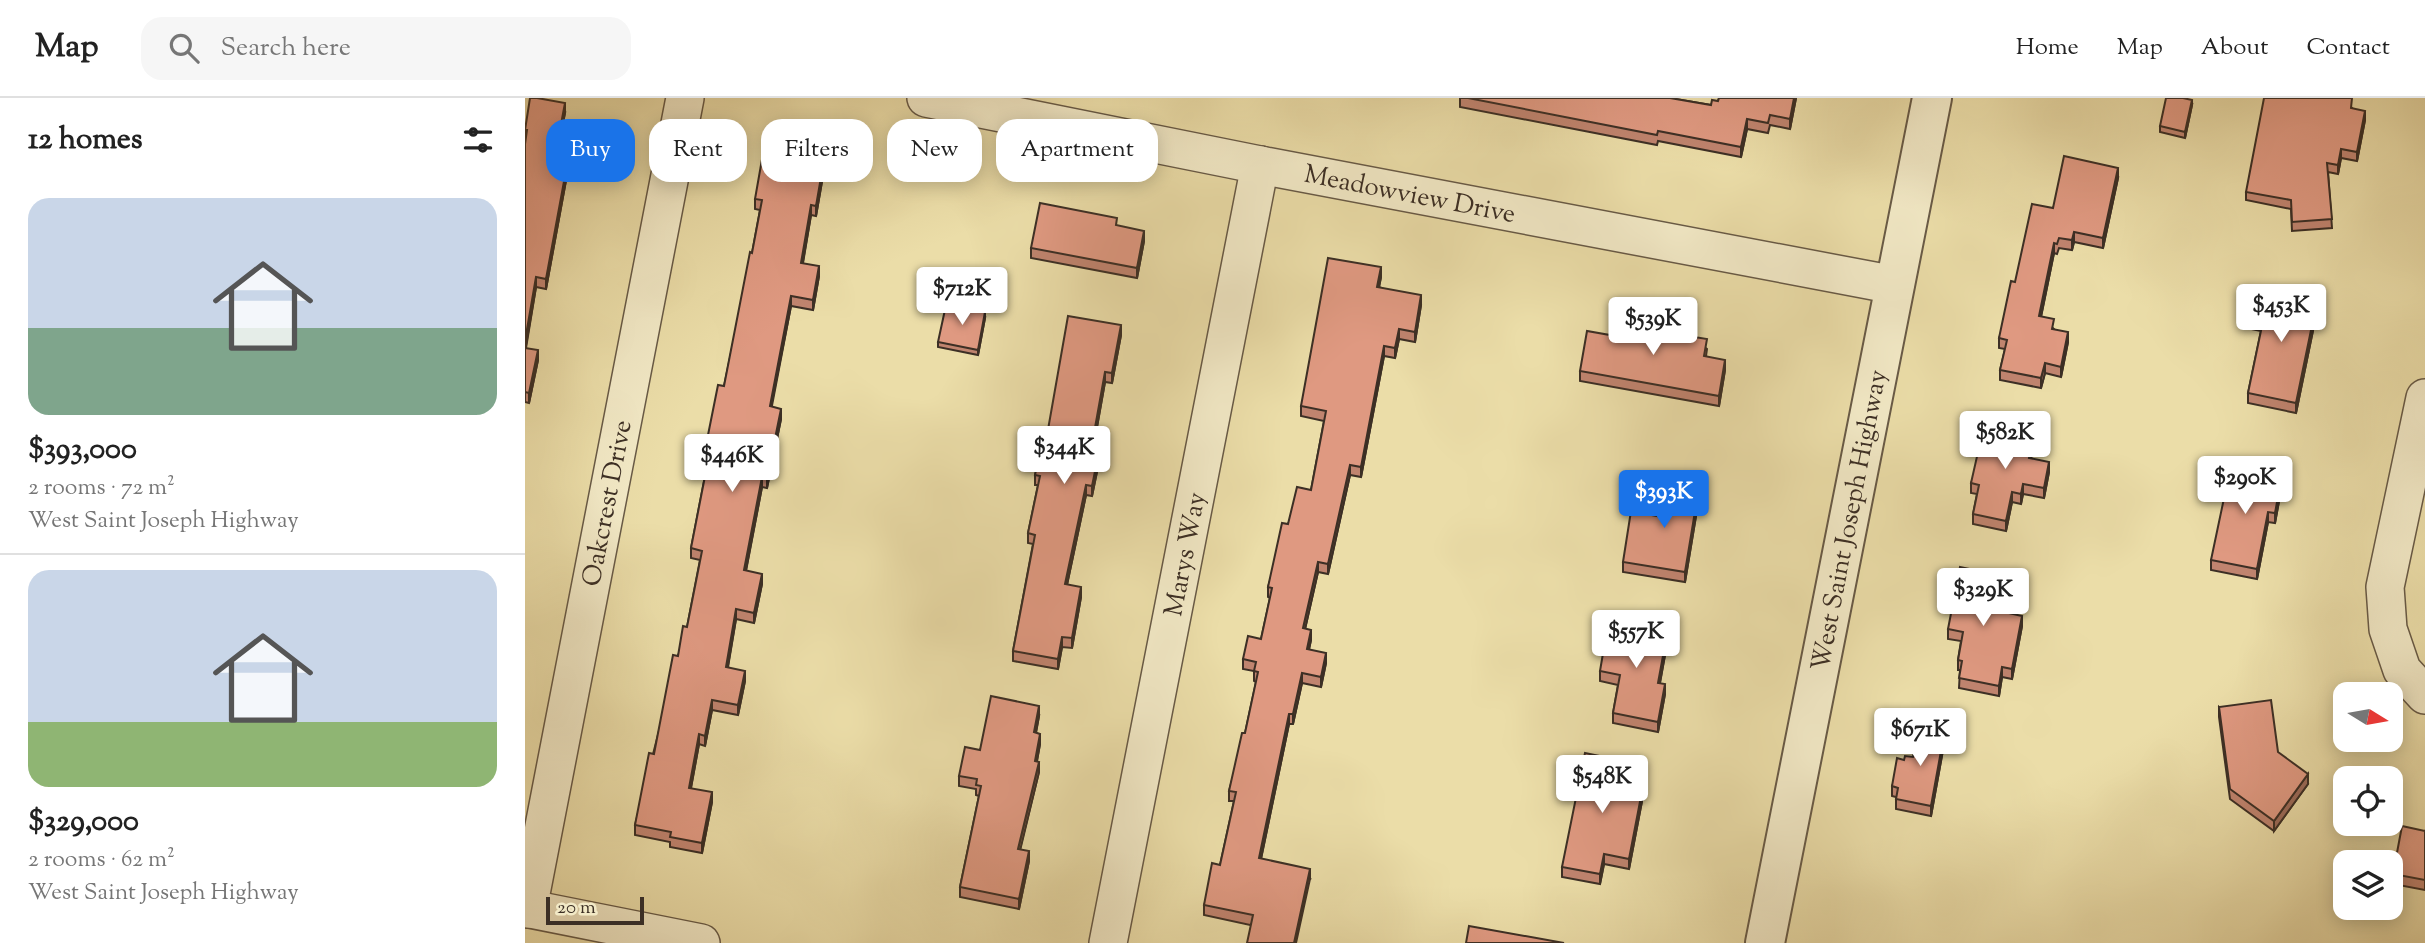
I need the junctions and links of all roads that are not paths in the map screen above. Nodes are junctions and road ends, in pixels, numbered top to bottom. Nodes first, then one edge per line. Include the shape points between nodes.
1 (685, 98) edge
2 (926, 98) edge
3 (1932, 98) edge
4 (1260, 165) junction
5 (1895, 285) junction
6 (2425, 398) edge
7 (2425, 695) edge
8 (526, 909) edge
9 (701, 943) edge
10 (1108, 943) edge
11 (1765, 943) edge

1 - 8 street, Oakcrest Drive
2 - 4 street, Meadowview Drive
3 - 5 street, West Saint Joseph Highway
4 - 5 street, Meadowview Drive
4 - 10 street, Marys Way
5 - 11 street, West Saint Joseph Highway
6 - 7 street via 2385,587 2388,629 2402,670
8 - 9 street

